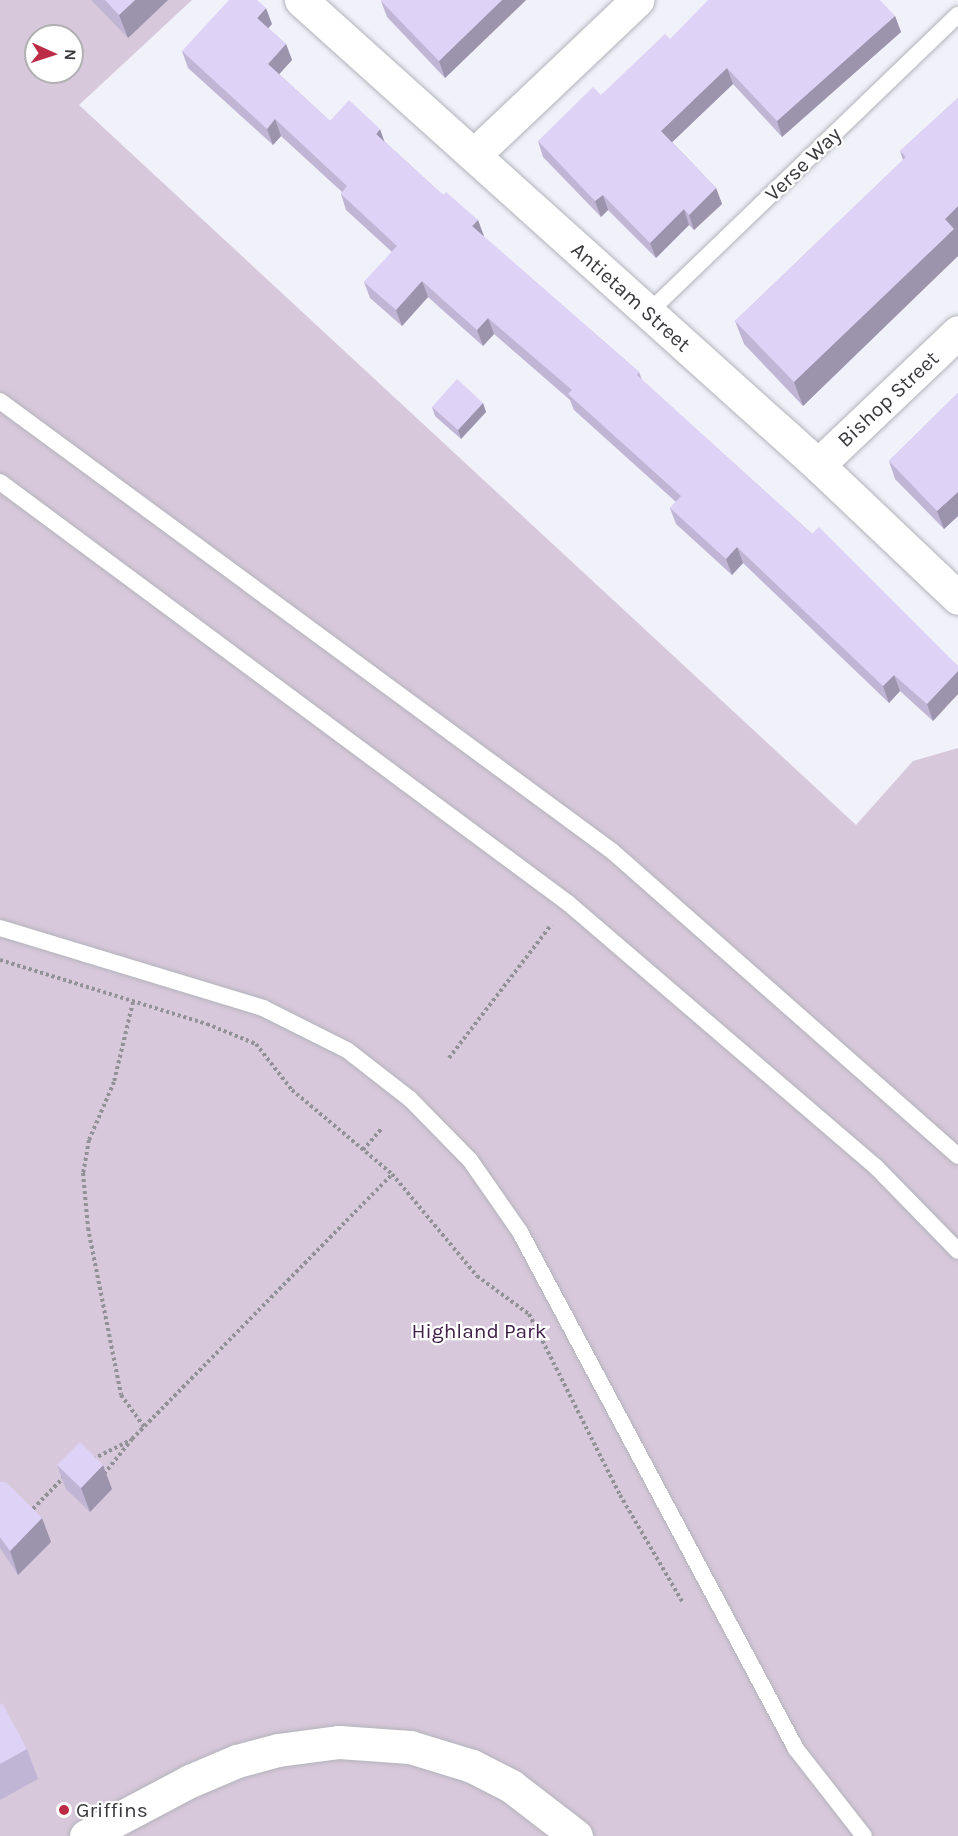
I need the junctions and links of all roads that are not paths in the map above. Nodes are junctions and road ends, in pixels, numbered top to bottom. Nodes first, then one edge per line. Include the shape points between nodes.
1 (301, 0) edge
2 (636, 0) edge
3 (958, 15) edge
4 (475, 154) junction
5 (648, 313) junction
6 (958, 332) edge
7 (0, 401) edge
8 (818, 465) junction
9 (0, 482) edge
10 (958, 598) edge
11 (0, 928) edge
12 (958, 1156) edge
13 (958, 1251) edge
14 (86, 1836) edge
15 (576, 1836) edge
16 (864, 1836) edge

1 - 4 street, Antietam Street
2 - 4 street
3 - 5 lane, Verse Way
4 - 5 street, Antietam Street
5 - 8 street, Antietam Street
6 - 8 street, Bishop Street
7 - 12 lane via 612,850
8 - 10 street, Antietam Street
9 - 13 lane via 568,903 876,1167
11 - 16 lane via 263,1008 347,1050 410,1099 471,1160 520,1232 796,1749
14 - 15 street via 237,1761 278,1749 339,1742 410,1747 472,1766 511,1786

